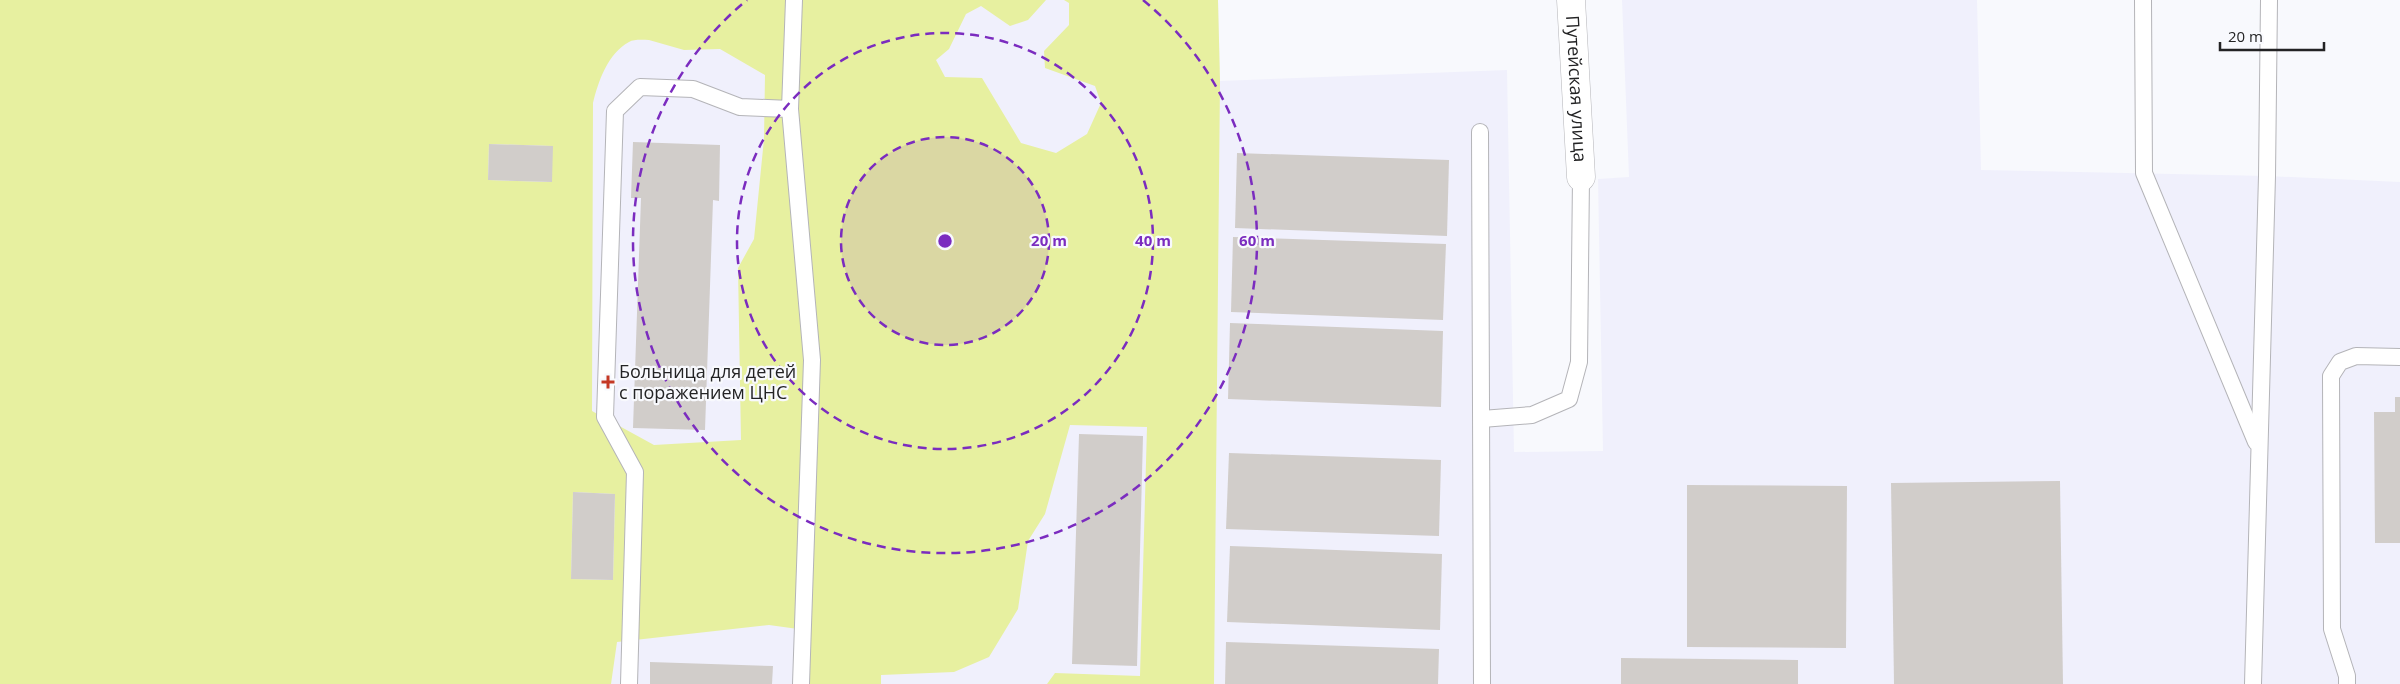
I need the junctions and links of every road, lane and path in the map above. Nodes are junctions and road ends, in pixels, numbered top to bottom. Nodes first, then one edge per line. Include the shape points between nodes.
1 (794, 0) edge
2 (1571, 0) edge
3 (2143, 0) edge
4 (2269, 0) edge
5 (790, 109) junction
6 (1480, 132) dead end
7 (1581, 177) joint
8 (2400, 357) edge
9 (1482, 419) junction
10 (2259, 448) junction
11 (629, 684) edge
12 (801, 684) edge
13 (1482, 684) edge
14 (2252, 684) edge
15 (2347, 684) edge

1 - 5 lane
2 - 7 street, Путейская улица
3 - 10 lane via 2144,173
4 - 10 lane
5 - 11 lane via 740,107 694,89 640,87 615,110 605,416 635,472
5 - 12 lane via 812,360
6 - 9 lane
7 - 9 lane via 1579,362 1569,399 1532,415
8 - 15 lane via 2356,356 2340,362 2331,376 2332,629
9 - 13 lane
10 - 14 lane

